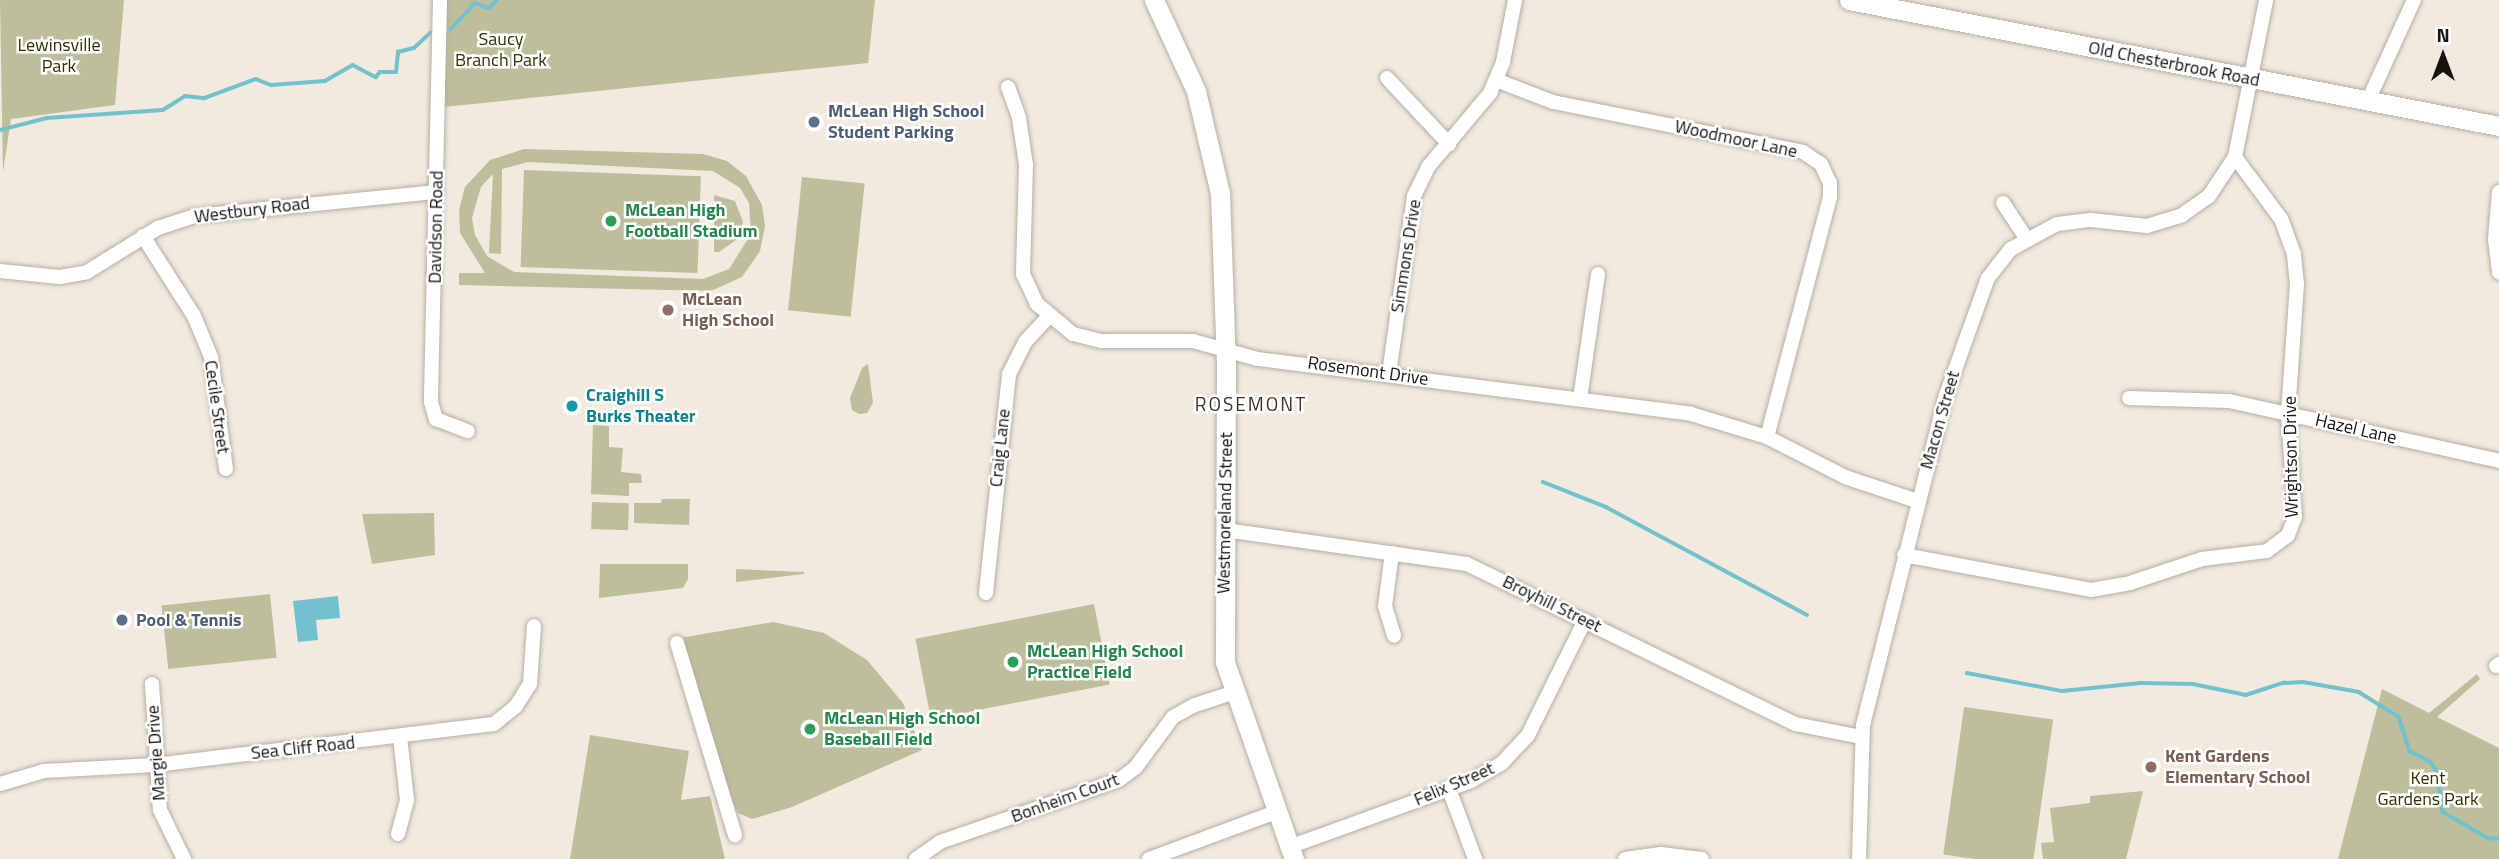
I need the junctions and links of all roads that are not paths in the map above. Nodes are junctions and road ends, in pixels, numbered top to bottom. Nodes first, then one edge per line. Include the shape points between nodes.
1 (440, 0) edge
2 (1154, 0) edge
3 (1516, 0) edge
4 (1849, 0) edge
5 (2266, 0) edge
6 (2414, 0) edge
7 (1387, 78) dead end
8 (1496, 80) junction
9 (2252, 80) junction
10 (1008, 87) dead end
11 (2367, 103) junction
12 (2499, 126) edge
13 (1449, 144) junction
14 (2235, 157) junction
15 (435, 192) junction
16 (2499, 192) edge
17 (2003, 203) dead end
18 (143, 236) junction
19 (2026, 238) junction
20 (0, 271) edge
21 (2499, 273) edge
22 (1598, 274) dead end
23 (1048, 317) junction
24 (1226, 349) junction
25 (1389, 374) junction
26 (2129, 398) dead end
27 (1580, 399) junction
28 (2288, 413) junction
29 (468, 431) dead end
30 (1767, 437) junction
31 (2499, 461) edge
32 (226, 469) dead end
33 (1917, 502) junction
34 (1225, 530) junction
35 (2286, 538) junction
36 (2298, 548) dead end
37 (1392, 553) junction
38 (1904, 555) junction
39 (986, 593) dead end
40 (1586, 620) junction
41 (534, 626) dead end
42 (1394, 636) dead end
43 (677, 643) dead end
44 (152, 684) dead end
45 (1233, 693) junction
46 (400, 737) junction
47 (1861, 737) junction
48 (155, 765) junction
49 (0, 785) edge
50 (1449, 789) junction
51 (1276, 811) junction
52 (398, 834) dead end
53 (735, 835) dead end
54 (1292, 853) edge
55 (184, 859) edge
56 (916, 859) edge
57 (1149, 859) edge
58 (1475, 859) edge
59 (1625, 859) edge
60 (1702, 859) edge
61 (1859, 859) edge

1 - 15 street, Davidson Road
2 - 24 main road, Westmoreland Street via 1196,91 1215,161
3 - 8 street, Simmons Drive
4 - 9 main road, Old Chesterbrook Road
5 - 9 street
6 - 11 street
7 - 13 street
8 - 13 street, Simmons Drive via 1478,112
8 - 30 street, Woodmoor Lane via 1553,102 1803,152 1821,164 1830,183 1830,197
9 - 11 main road, Old Chesterbrook Road
9 - 14 street
10 - 23 street via 1019,118 1026,165 1020,241 1023,274
11 - 12 main road, Old Chesterbrook Road
13 - 25 street, Simmons Drive via 1428,167 1414,196
14 - 19 street, Macon Street via 2208,197 2165,222 2129,226 2074,221
14 - 28 street, Wrightson Drive via 2281,219 2294,254 2297,284
15 - 18 street, Westbury Road via 195,216
15 - 29 street, Davidson Road via 432,411 443,424
16 - 21 street via 2495,239
17 - 19 street
18 - 20 street, Westbury Road via 100,265 73,276
18 - 32 street, Cecile Street via 208,346
19 - 33 street, Macon Street via 1997,265 1981,293
22 - 27 street
23 - 24 street, Rosemont Drive via 1087,339 1193,341
23 - 39 street, Craig Lane via 1025,342 1009,374
24 - 25 street, Rosemont Drive via 1258,359
24 - 34 main road, Westmoreland Street
25 - 27 street, Rosemont Drive
26 - 28 street, Hazel Lane via 2220,400
27 - 30 street, Rosemont Drive via 1703,416
28 - 31 street, Hazel Lane
28 - 35 street, Wrightson Drive via 2295,517
30 - 33 street, Rosemont Drive via 1846,477
33 - 38 street, Macon Street
34 - 37 street, Broyhill Street
34 - 45 main road, Westmoreland Street via 1223,644
35 - 36 street
35 - 38 street, Wrightson Drive via 2267,551 2202,559 2130,583 2091,590
37 - 40 street, Broyhill Street via 1485,571
37 - 42 street via 1385,606
38 - 47 street, Macon Street
40 - 47 street, Broyhill Street via 1795,724
40 - 50 street, Felix Street via 1542,710 1516,751 1488,773
41 - 46 street, Sea Cliff Road via 530,684 505,717 480,728
43 - 53 street
44 - 48 street, Margie Drive
45 - 51 main road, Westmoreland Street
45 - 56 street, Bonheim Court via 1173,717 1136,767 1119,780 940,842
46 - 48 street, Sea Cliff Road
46 - 52 street via 407,800
47 - 61 street, Macon Street
48 - 49 street, Sea Cliff Road via 44,771
48 - 55 street, Margie Drive via 160,810
50 - 54 street, Felix Street
50 - 58 street
51 - 54 main road, Westmoreland Street
51 - 57 street
59 - 60 street via 1661,854

